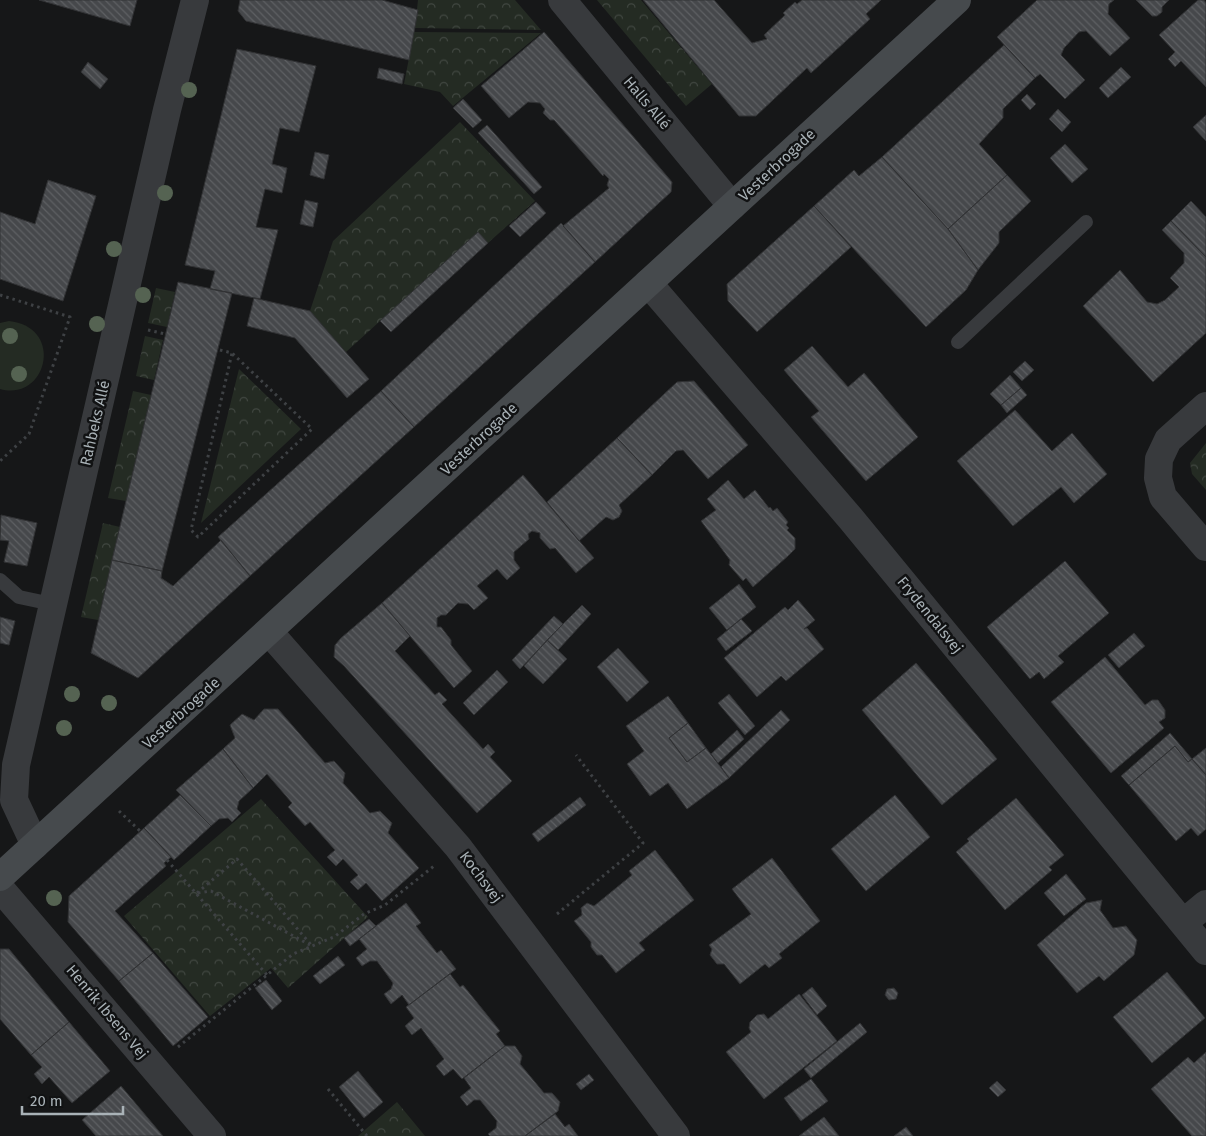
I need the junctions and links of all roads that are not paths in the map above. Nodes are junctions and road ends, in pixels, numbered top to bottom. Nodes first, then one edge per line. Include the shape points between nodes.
1 (195, 0) edge
2 (562, 0) edge
3 (957, 0) edge
4 (732, 206) junction
5 (1086, 222) dead end
6 (648, 283) junction
7 (958, 342) dead end
8 (1206, 406) edge
9 (1206, 547) edge
10 (0, 580) edge
11 (52, 604) junction
12 (269, 632) junction
13 (35, 844) junction
14 (1, 877) edge
15 (1206, 904) edge
16 (1183, 923) junction
17 (1206, 951) edge
18 (212, 1136) edge
19 (676, 1136) edge

1 - 11 street, Rahbeks Allé
2 - 4 street, Halls Allé
3 - 4 street, Vesterbrogade
4 - 6 street, Vesterbrogade
5 - 7 lane
6 - 12 street, Vesterbrogade
6 - 16 street, Frydendalsvej via 851,519
8 - 9 street via 1168,440 1159,459 1158,478 1163,497
10 - 11 lane via 19,598
11 - 13 street, Rahbeks Allé via 16,765 14,800
12 - 13 street, Vesterbrogade
12 - 19 street, Kochsvej via 458,846
13 - 14 street, Vesterbrogade
14 - 18 street, Henrik Ibsens Vej
15 - 16 street
16 - 17 street, Frydendalsvej

